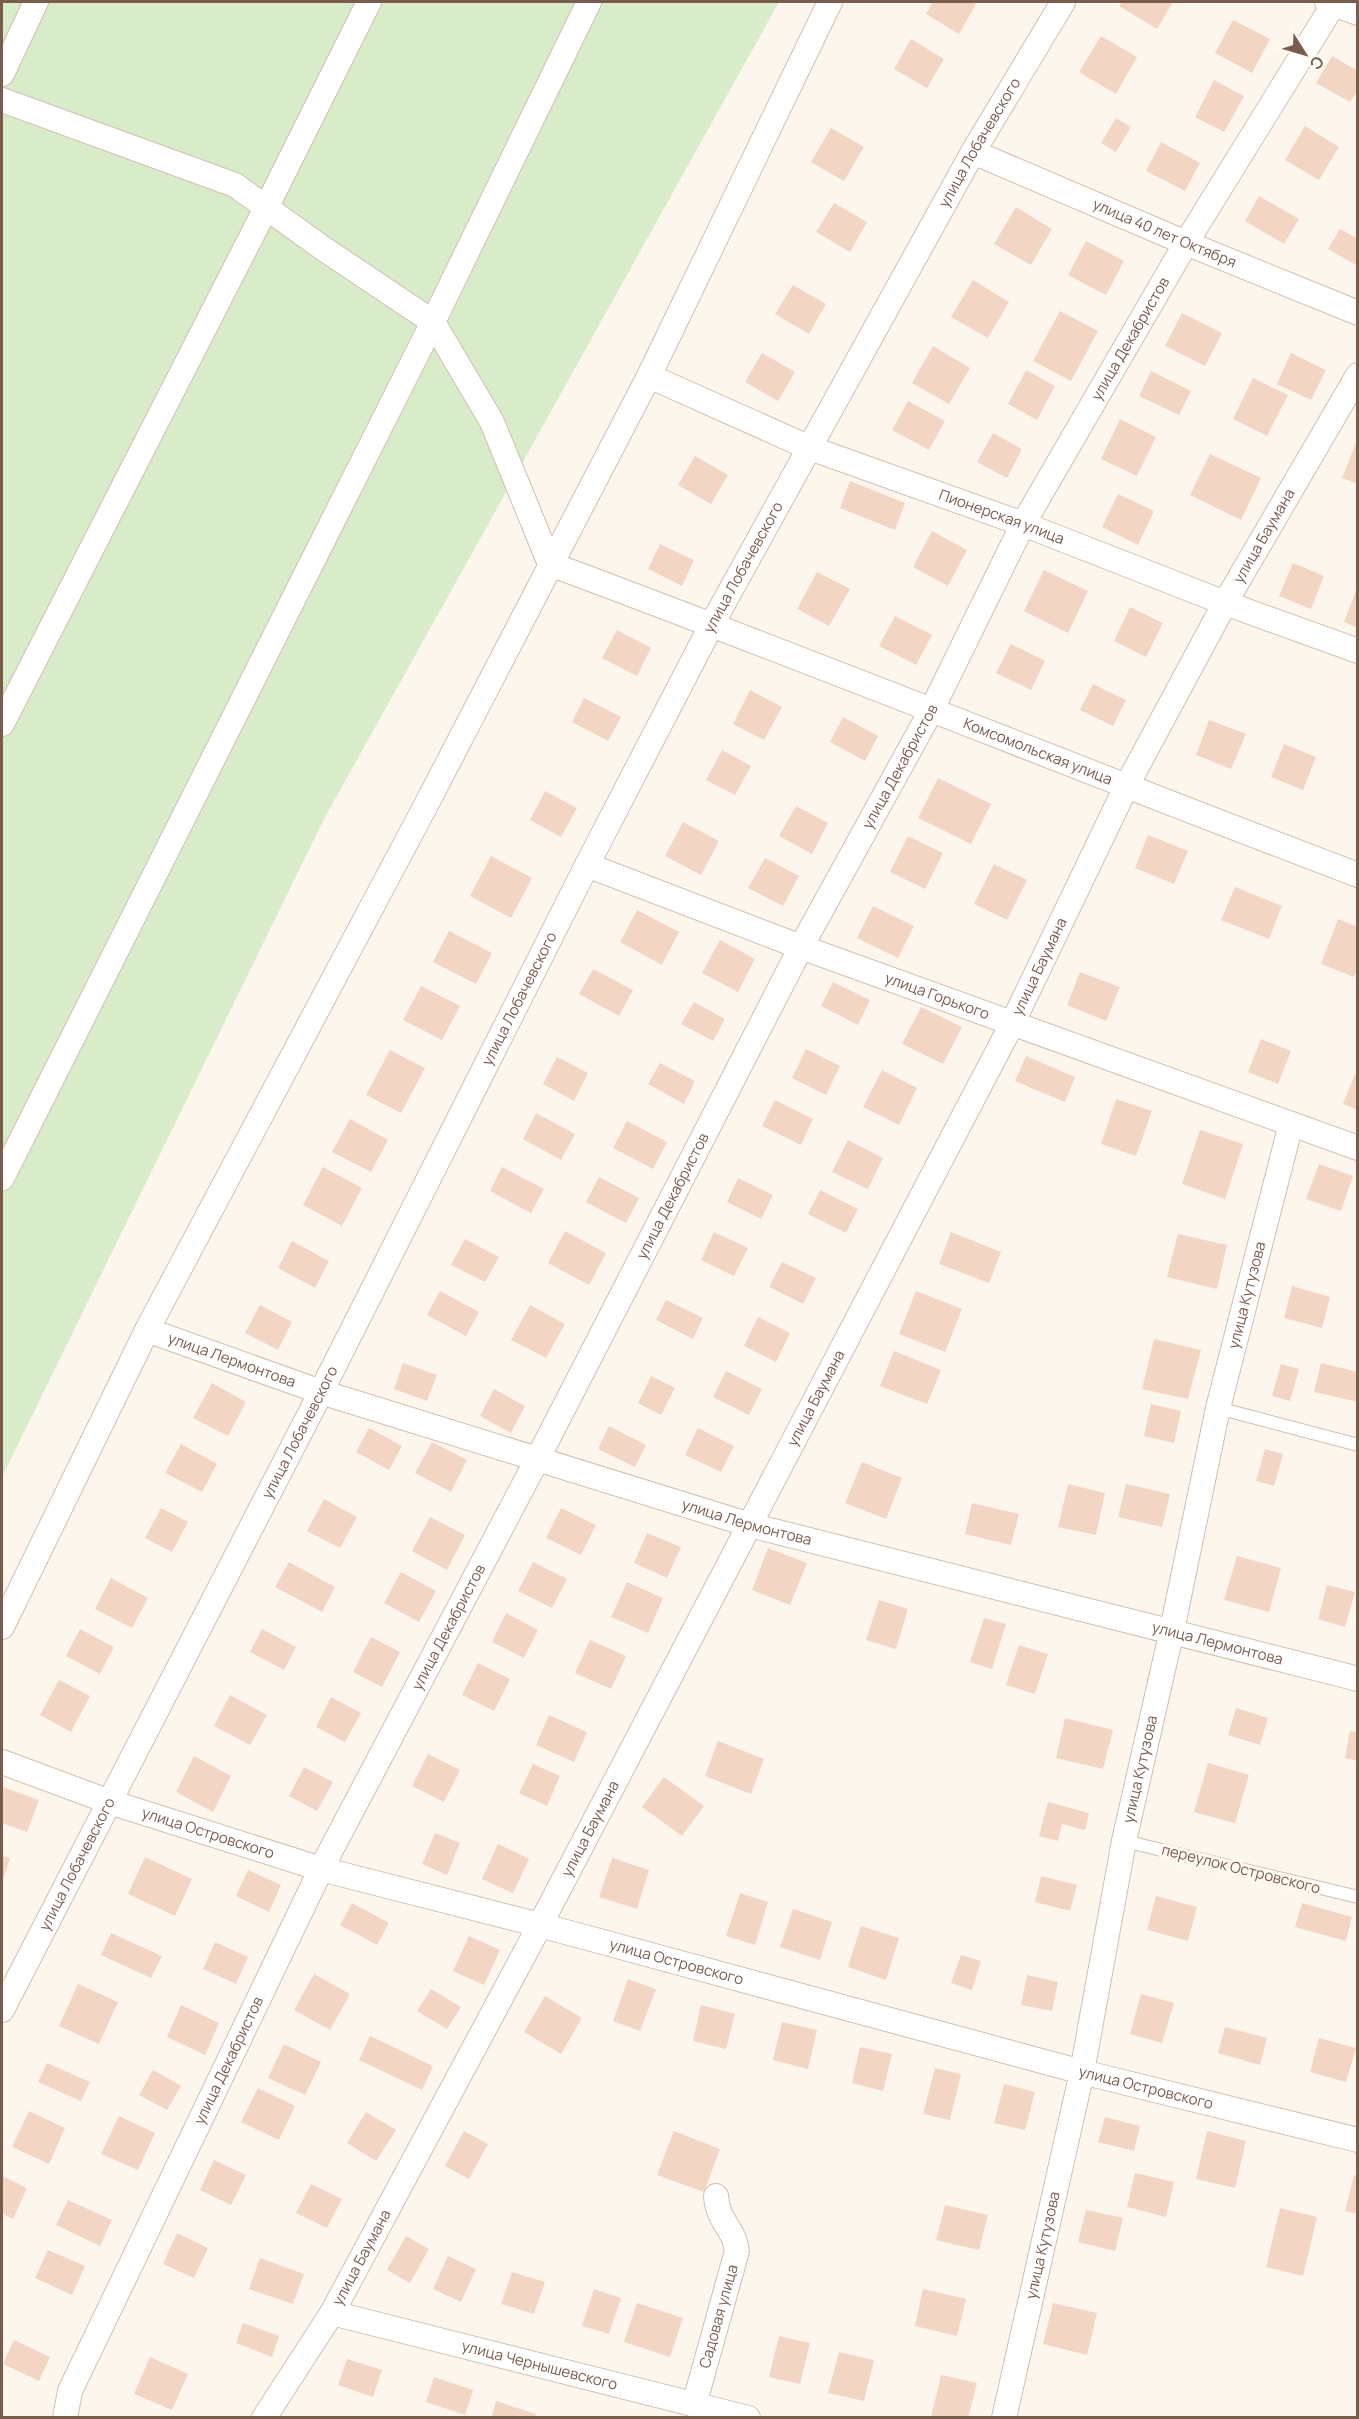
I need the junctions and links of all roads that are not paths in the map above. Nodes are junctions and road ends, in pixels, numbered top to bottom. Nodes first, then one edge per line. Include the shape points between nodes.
1 (36, 2) edge
2 (369, 2) edge
3 (589, 2) edge
4 (830, 2) edge
5 (1063, 2) edge
6 (1332, 2) edge
7 (1358, 13) edge
8 (2, 74) edge
9 (2, 100) edge
10 (973, 152) junction
11 (266, 208) junction
12 (1185, 243) junction
13 (1358, 313) edge
14 (433, 322) junction
15 (1358, 375) edge
16 (649, 376) junction
17 (810, 448) junction
18 (1023, 524) junction
19 (550, 564) junction
20 (1225, 603) junction
21 (712, 624) junction
22 (1358, 651) edge
23 (932, 709) junction
24 (2, 724) edge
25 (1126, 787) junction
26 (587, 865) junction
27 (1358, 875) edge
28 (801, 947) junction
29 (1013, 1022) junction
30 (1291, 1124) junction
31 (1358, 1148) edge
32 (2, 1178) edge
33 (147, 1330) junction
34 (321, 1392) junction
35 (1218, 1408) junction
36 (1358, 1445) edge
37 (538, 1458) junction
38 (750, 1525) junction
39 (2, 1627) edge
40 (1172, 1630) junction
41 (1358, 1678) edge
42 (2, 1762) edge
43 (110, 1803) junction
44 (1124, 1841) junction
45 (321, 1869) junction
46 (1358, 1897) edge
47 (540, 1925) junction
48 (2, 2010) edge
49 (1082, 2072) junction
50 (1358, 2140) edge
51 (716, 2196) dead end
52 (332, 2313) junction
53 (694, 2405) junction
54 (65, 2418) edge
55 (264, 2418) edge
56 (748, 2418) edge
57 (1004, 2418) edge

1 - 8 street
2 - 11 street
3 - 14 street
4 - 16 street
5 - 10 street, улица Лобачевского
6 - 7 street
6 - 12 street, улица Декабристов
9 - 11 street via 235,185
10 - 12 street, улица 40 лет Октября
10 - 17 street, улица Лобачевского
11 - 14 street
11 - 24 street
12 - 13 street, улица 40 лет Октября
12 - 18 street, улица Декабристов
14 - 19 street via 492,422
14 - 32 street
15 - 20 street, улица Баумана
16 - 17 street, Пионерская улица
16 - 19 street
17 - 18 street, Пионерская улица
17 - 21 street, улица Лобачевского
18 - 20 street, Пионерская улица
18 - 23 street, улица Декабристов
19 - 21 street, Комсомольская улица
19 - 33 street
20 - 22 street, Пионерская улица
20 - 25 street, улица Баумана
21 - 23 street, Комсомольская улица
21 - 26 street, улица Лобачевского
23 - 25 street, Комсомольская улица
23 - 28 street, улица Декабристов
25 - 27 street, Комсомольская улица
25 - 29 street, улица Баумана
26 - 28 street, улица Горького
26 - 34 street, улица Лобачевского
28 - 29 street, улица Горького
28 - 37 street, улица Декабристов
29 - 30 street, улица Горького
29 - 38 street, улица Баумана
30 - 31 street, улица Горького
30 - 35 street, улица Кутузова
33 - 34 street, улица Лермонтова
33 - 39 street
34 - 37 street, улица Лермонтова
34 - 43 street, улица Лобачевского
35 - 36 lane
35 - 40 street, улица Кутузова
37 - 38 street, улица Лермонтова
37 - 45 street, улица Декабристов
38 - 40 street, улица Лермонтова
38 - 47 street, улица Баумана
40 - 41 street, улица Лермонтова
40 - 44 street, улица Кутузова
42 - 43 street, улица Островского
43 - 45 street, улица Островского
43 - 48 street, улица Лобачевского
44 - 46 lane, переулок Островского
44 - 49 street, улица Кутузова
45 - 47 street, улица Островского
45 - 54 street, улица Декабристов via 70,2391
47 - 49 street, улица Островского
47 - 52 street, улица Баумана
49 - 50 street, улица Островского
49 - 57 street, улица Кутузова
51 - 53 street, Садовая улица via 717,2208 731,2230 737,2251
52 - 53 street, улица Чернышевского
52 - 55 street, улица Баумана
53 - 56 street, улица Чернышевского

